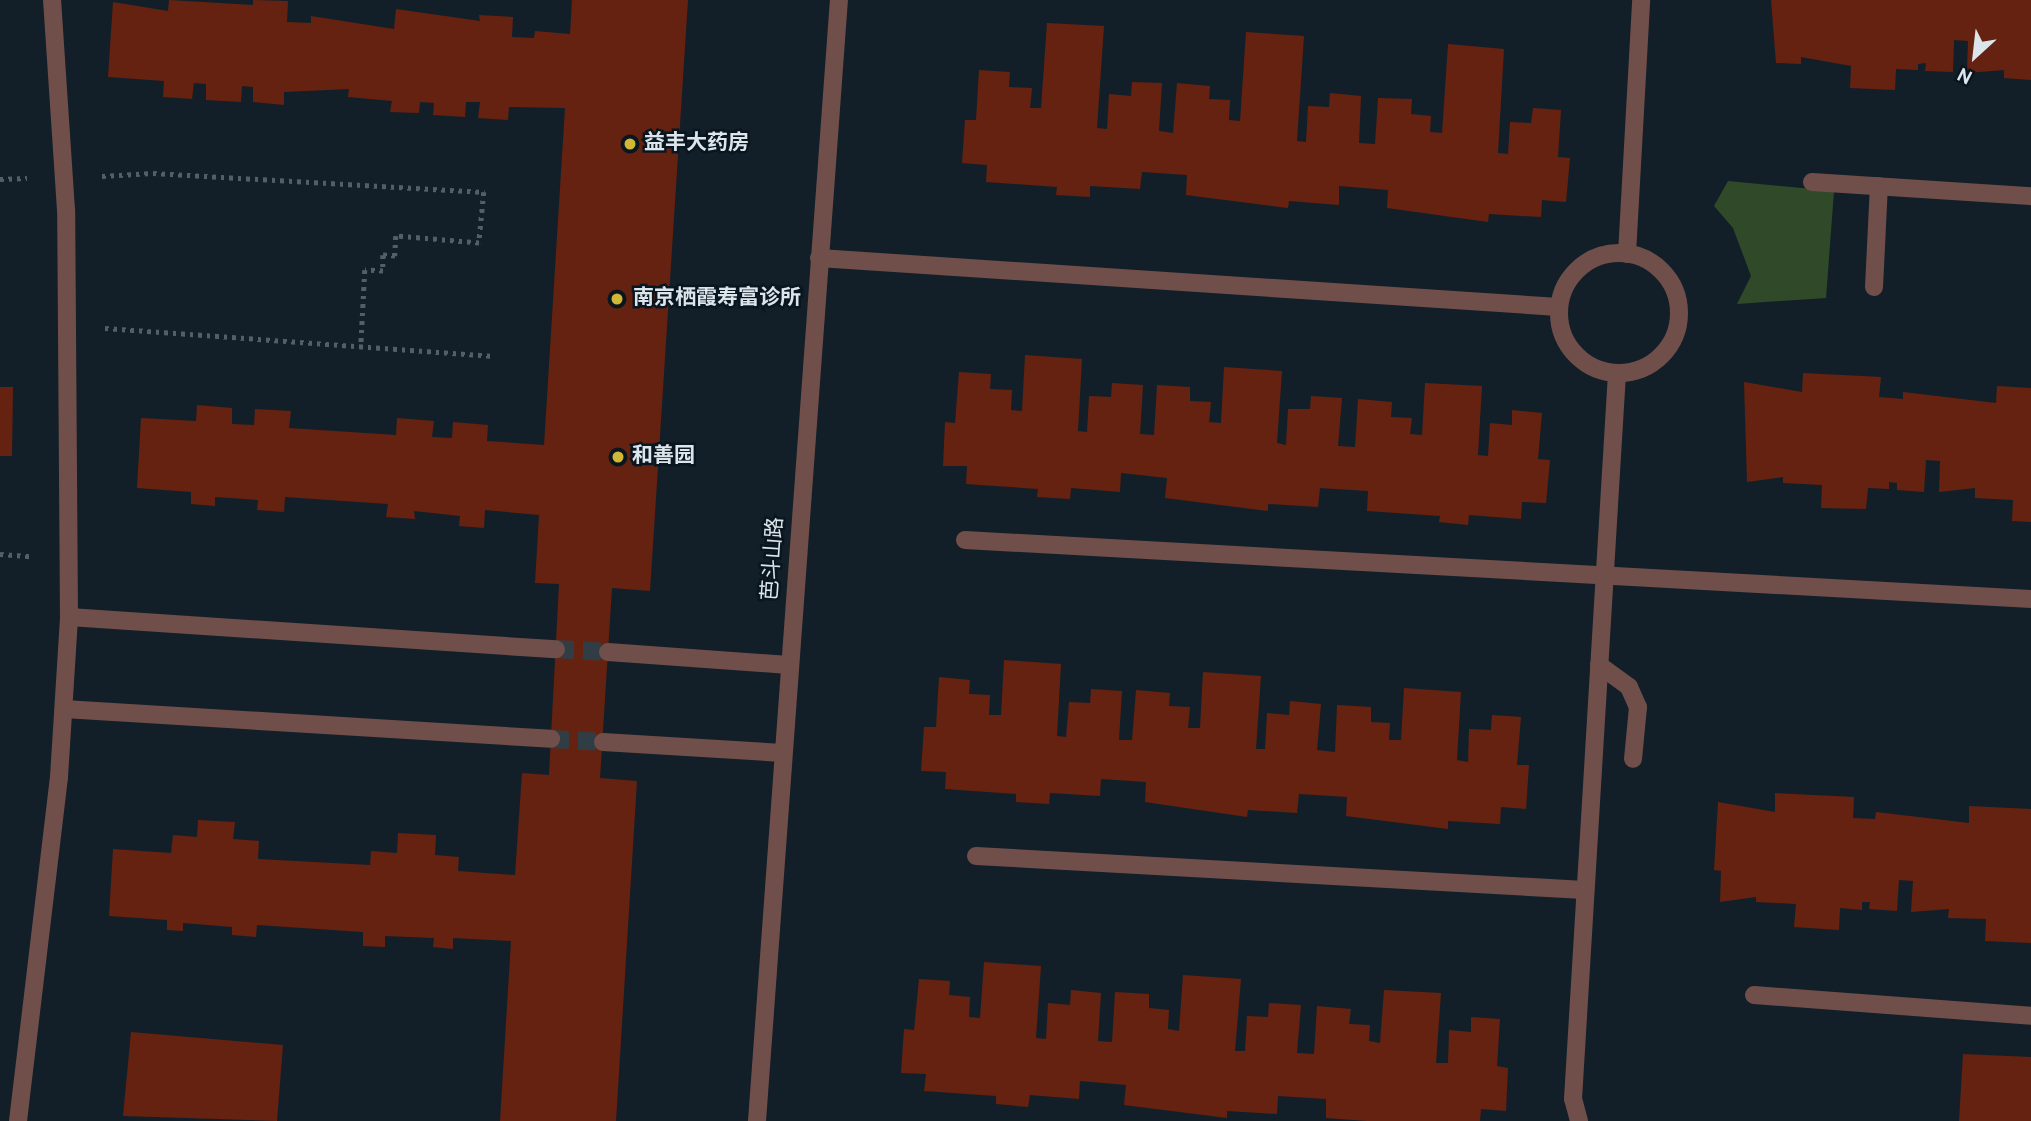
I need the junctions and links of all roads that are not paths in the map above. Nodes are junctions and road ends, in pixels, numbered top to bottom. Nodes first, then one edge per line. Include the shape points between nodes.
1 (52, 0) edge
2 (839, 0) edge
3 (1641, 0) edge
4 (1812, 182) dead end
5 (1879, 186) junction
6 (2031, 196) edge
7 (1627, 254) junction
8 (820, 258) junction
9 (1874, 287) dead end
10 (1558, 307) junction
11 (1617, 374) junction
12 (965, 540) dead end
13 (1605, 575) junction
14 (2031, 599) edge
15 (69, 617) junction
16 (556, 649) tunnel mouth
17 (608, 652) tunnel mouth
18 (789, 664) junction
19 (1599, 665) junction
20 (64, 709) junction
21 (551, 739) tunnel mouth
22 (603, 742) tunnel mouth
23 (783, 753) junction
24 (1633, 759) dead end
25 (976, 856) dead end
26 (1584, 890) junction
27 (1754, 995) dead end
28 (2031, 1016) edge
29 (18, 1121) edge
30 (757, 1121) edge
31 (1578, 1121) edge

1 - 15 street via 64,178
2 - 8 street, 芭斗山路
3 - 7 street
4 - 5 street
5 - 6 street
5 - 9 street
7 - 10 street via 1592,259 1575,271
7 - 11 street via 1667,276 1680,317 1660,359 1640,371
8 - 10 street
8 - 18 street, 芭斗山路
10 - 11 street via 1560,327 1580,360
11 - 13 street
12 - 13 street
13 - 14 street
13 - 19 street
15 - 16 street
15 - 20 street
17 - 18 street
18 - 23 street, 芭斗山路
19 - 24 street via 1629,687 1638,707
19 - 26 street
20 - 21 street
20 - 29 street
22 - 23 street
23 - 30 street, 芭斗山路
25 - 26 street
26 - 31 street via 1573,1100
27 - 28 street

